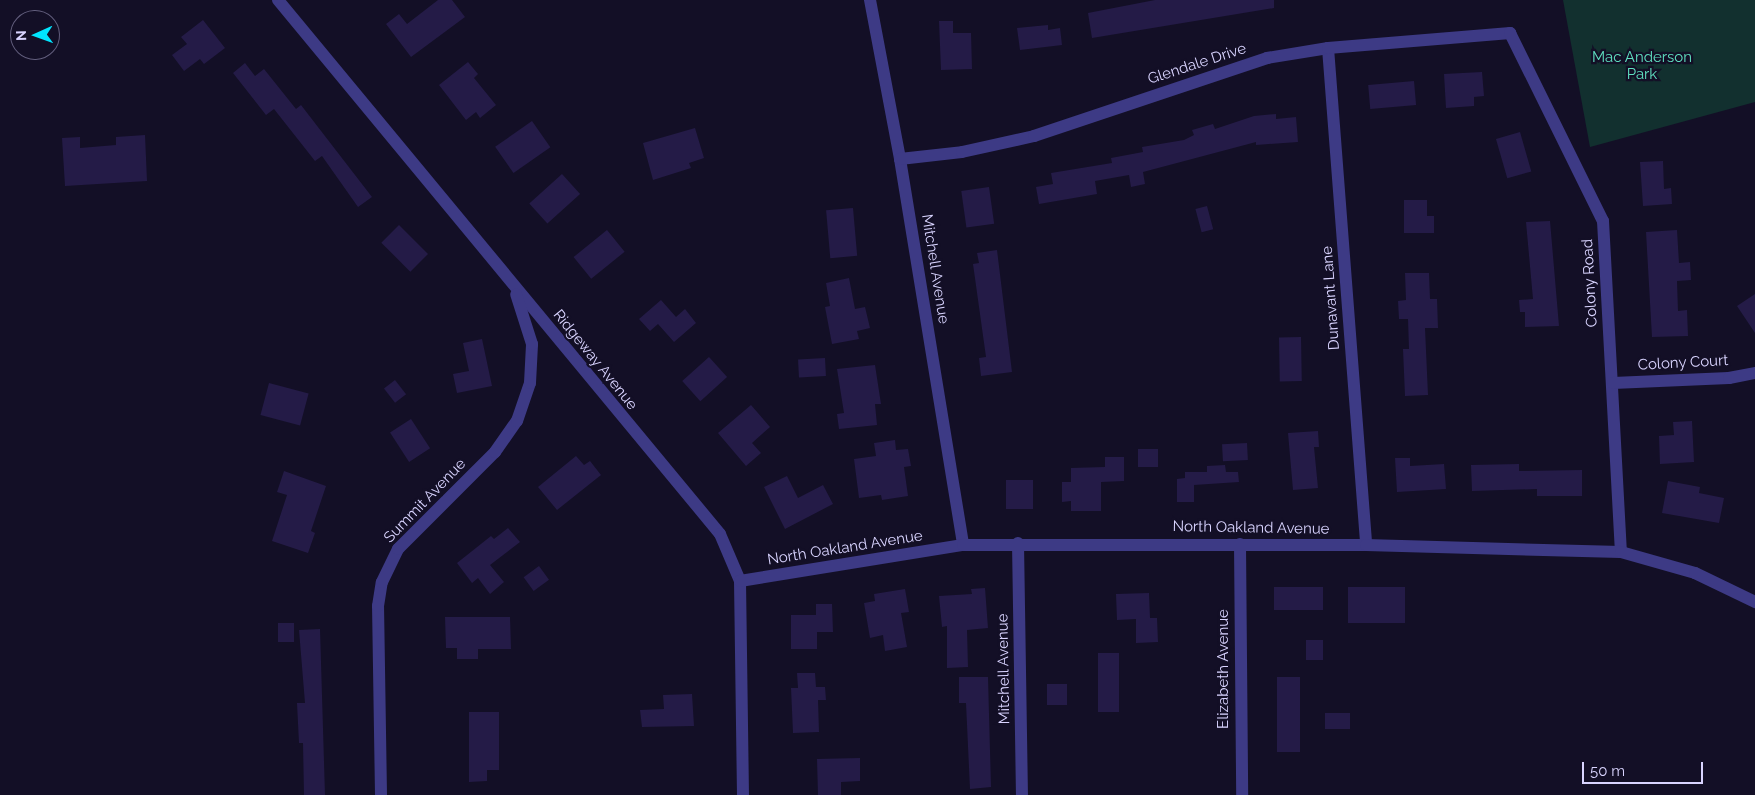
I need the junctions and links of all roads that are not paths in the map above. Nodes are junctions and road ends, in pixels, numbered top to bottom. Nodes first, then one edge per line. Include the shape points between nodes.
1 (278, 0) edge
2 (870, 0) edge
3 (1510, 33) joint
4 (1328, 48) junction
5 (900, 159) junction
6 (508, 275) junction
7 (1755, 373) edge
8 (1612, 383) junction
9 (1018, 543) junction
10 (1240, 544) junction
11 (963, 545) junction
12 (1366, 545) junction
13 (1621, 552) junction
14 (740, 581) junction
15 (1755, 602) edge
16 (381, 795) edge
17 (743, 795) edge
18 (1022, 795) edge
19 (1242, 795) edge

1 - 6 street, Ridgeway Avenue
2 - 5 street, Mitchell Avenue
3 - 4 street, Glendale Drive
3 - 8 street, Colony Road via 1603,221
4 - 5 street, Glendale Drive via 1267,58 1034,136 962,152
4 - 12 street, Dunavant Lane
5 - 11 street, Mitchell Avenue
6 - 14 street, Ridgeway Avenue via 559,342 720,534
6 - 16 street, Summit Avenue via 522,306 532,344 530,384 517,420 495,452 398,548 382,582 378,606
7 - 8 street, Colony Court via 1729,378
8 - 13 street, Colony Road
9 - 10 street, North Oakland Avenue
9 - 11 street, North Oakland Avenue
9 - 18 street, Mitchell Avenue
10 - 12 street, North Oakland Avenue
10 - 19 street, Elizabeth Avenue
11 - 14 street, North Oakland Avenue
12 - 13 street, North Oakland Avenue
13 - 15 street, North Oakland Avenue via 1695,573
14 - 17 street, Ridgeway Avenue

